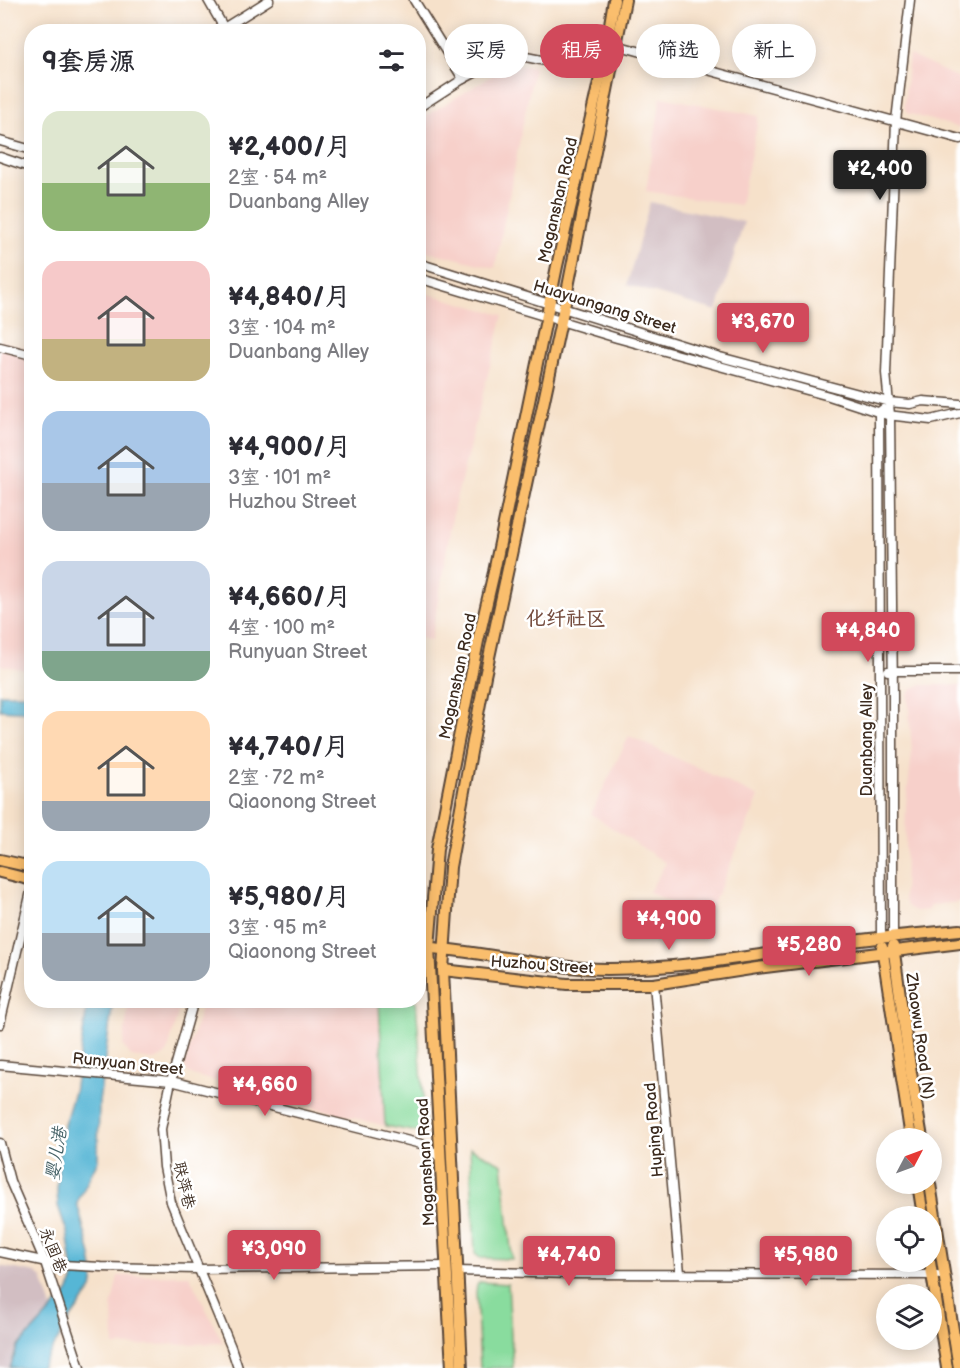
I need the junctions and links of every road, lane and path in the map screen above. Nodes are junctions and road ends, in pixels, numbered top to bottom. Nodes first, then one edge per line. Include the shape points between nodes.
1 (208, 0) edge
2 (269, 0) edge
3 (414, 0) edge
4 (614, 0) edge
5 (625, 0) edge
6 (910, 0) edge
7 (220, 24) edge
8 (232, 24) edge
9 (610, 24) edge
10 (620, 24) edge
11 (624, 47) edge
12 (540, 60) edge
13 (600, 78) edge
14 (609, 78) edge
15 (463, 79) junction
16 (426, 103) edge
17 (896, 121) junction
18 (960, 139) edge
19 (0, 141) edge
20 (24, 148) edge
21 (0, 157) edge
22 (24, 165) edge
23 (426, 266) edge
24 (426, 280) edge
25 (564, 307) junction
26 (549, 311) junction
27 (561, 320) junction
28 (0, 347) edge
29 (24, 353) edge
30 (889, 402) junction
31 (960, 404) edge
32 (879, 412) junction
33 (960, 413) edge
34 (890, 415) junction
35 (881, 671) junction
36 (892, 671) junction
37 (960, 671) edge
38 (0, 860) edge
39 (24, 865) edge
40 (0, 872) edge
41 (24, 878) edge
42 (24, 921) edge
43 (960, 930) edge
44 (887, 937) junction
45 (426, 938) edge
46 (960, 943) edge
47 (444, 949) junction
48 (894, 952) junction
49 (426, 953) edge
50 (882, 953) junction
51 (426, 955) edge
52 (443, 970) junction
53 (426, 979) edge
54 (654, 984) junction
55 (192, 1008) edge
56 (0, 1024) edge
57 (0, 1065) edge
58 (171, 1081) junction
59 (909, 1128) edge
60 (920, 1128) edge
61 (438, 1134) junction
62 (0, 1143) edge
63 (425, 1145) junction
64 (440, 1157) junction
65 (931, 1194) edge
66 (0, 1252) edge
67 (45, 1262) junction
68 (447, 1266) junction
69 (197, 1269) junction
70 (457, 1271) junction
71 (936, 1272) edge
72 (680, 1273) junction
73 (938, 1275) junction
74 (79, 1365) edge
75 (238, 1368) edge
76 (452, 1368) edge
77 (462, 1368) edge
78 (947, 1368) edge
79 (958, 1368) edge

1 - 7 street
2 - 8 street
3 - 15 street
4 - 9 main road, Moganshan Road
5 - 10 main road, Moganshan Road
6 - 17 street, Duanbang Alley
11 - 17 street
12 - 15 street via 511,54
13 - 26 main road, Moganshan Road
14 - 25 main road, Moganshan Road
15 - 16 street
17 - 18 street
17 - 30 street, Duanbang Alley via 886,373
19 - 20 street
21 - 22 street
23 - 26 street, Huayuangang Street
24 - 26 street, Huayuangang Street
25 - 26 street, Huayuangang Street
25 - 27 main road, Moganshan Road
25 - 30 street, Huayuangang Street via 720,357
26 - 27 street, Huayuangang Street
26 - 45 main road, Moganshan Road via 440,830
27 - 32 street, Huayuangang Street
27 - 47 main road, Moganshan Road via 458,817
28 - 29 street
30 - 31 street, Huayuangang Street
30 - 32 street
30 - 34 street, Duanbang Alley
32 - 34 street, Huayuangang Street
32 - 35 street, Duanbang Alley
33 - 34 street, Huayuangang Street via 931,420
34 - 36 street, Duanbang Alley
35 - 36 street
35 - 44 street, Duanbang Alley
36 - 37 street
36 - 44 street, Duanbang Alley
38 - 39 main road
40 - 41 main road
42 - 56 street
43 - 44 main road, Huzhou Street
44 - 47 main road, Huzhou Street via 655,968 559,965
44 - 48 main road, Zhaowu Road (N)
44 - 50 main road, Zhaowu Road (N)
46 - 48 main road, Huzhou Street
47 - 49 main road, Huzhou Street
47 - 52 main road, Moganshan Road
48 - 50 main road, Huzhou Street
48 - 60 main road, Zhaowu Road (N)
50 - 54 main road, Huzhou Street
50 - 59 main road, Zhaowu Road (N)
51 - 52 main road
52 - 54 main road, Huzhou Street via 567,984
52 - 70 main road, Moganshan Road
53 - 61 main road, Moganshan Road
54 - 72 street, Huping Road
55 - 58 street, 联萍巷
57 - 58 street, Runyuan Street
58 - 63 street, Runyuan Street
58 - 69 street, 联萍巷 via 161,1129 164,1167 171,1202
61 - 63 street
61 - 64 main road, Moganshan Road
62 - 67 street, 永固巷 via 10,1181
63 - 64 street, Runyuan Street
64 - 68 main road, Moganshan Road
65 - 73 main road
66 - 67 street
67 - 69 street
67 - 74 street, 永固巷
68 - 69 street
68 - 76 main road, Moganshan Road
69 - 75 street, 联萍巷
70 - 72 street
70 - 77 main road, Moganshan Road
71 - 73 main road
72 - 73 street
73 - 78 main road
73 - 79 main road

